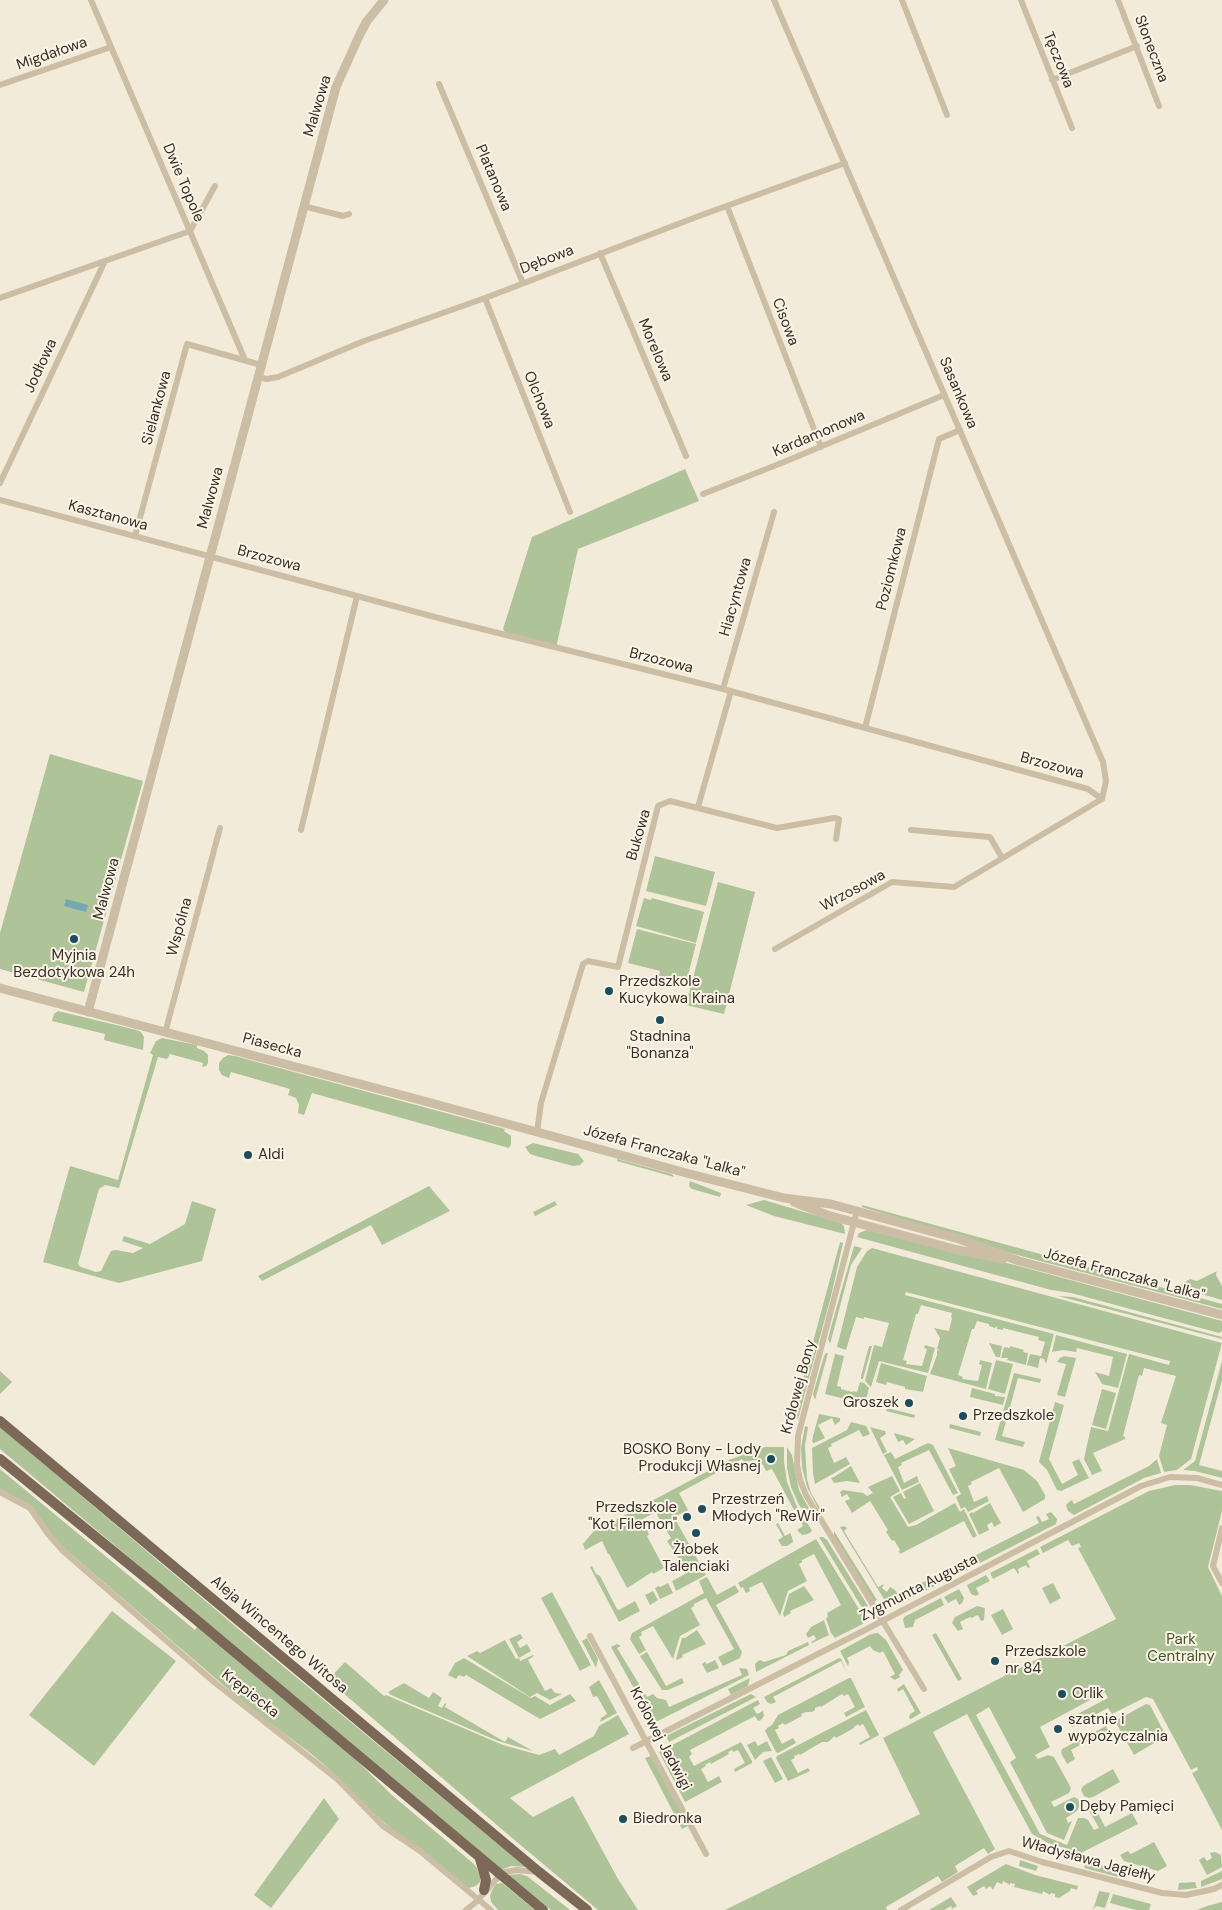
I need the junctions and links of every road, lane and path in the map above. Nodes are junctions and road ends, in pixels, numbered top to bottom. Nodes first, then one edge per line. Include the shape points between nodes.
1 (91, 0) edge
2 (384, 0) edge
3 (774, 0) edge
4 (902, 0) edge
5 (1021, 0) edge
6 (1118, 0) edge
7 (1137, 46) junction
8 (112, 47) junction
9 (1052, 80) junction
10 (439, 84) dead end
11 (0, 85) edge
12 (1159, 106) dead end
13 (947, 115) dead end
14 (1072, 128) dead end
15 (845, 163) junction
16 (215, 186) dead end
17 (303, 206) junction
18 (727, 206) junction
19 (349, 214) dead end
20 (190, 232) junction
21 (600, 254) junction
22 (105, 261) junction
23 (523, 283) junction
24 (0, 298) edge
25 (485, 298) junction
26 (245, 360) junction
27 (261, 366) junction
28 (258, 377) junction
29 (944, 395) junction
30 (960, 430) junction
31 (821, 447) junction
32 (686, 456) dead end
33 (0, 483) edge
34 (703, 494) dead end
35 (0, 500) edge
36 (570, 512) dead end
37 (774, 512) dead end
38 (135, 536) junction
39 (210, 556) junction
40 (357, 596) junction
41 (723, 689) junction
42 (731, 692) junction
43 (865, 728) junction
44 (1102, 799) junction
45 (698, 807) junction
46 (220, 828) dead end
47 (301, 830) dead end
48 (911, 830) dead end
49 (836, 839) dead end
50 (1002, 858) junction
51 (775, 949) dead end
52 (0, 988) edge
53 (88, 1012) junction
54 (165, 1033) junction
55 (537, 1132) junction
56 (784, 1198) junction
57 (857, 1211) junction
58 (854, 1222) junction
59 (1019, 1261) junction
60 (1222, 1316) edge
61 (0, 1421) edge
62 (0, 1459) edge
63 (1222, 1484) edge
64 (0, 1492) edge
65 (1222, 1528) edge
66 (1222, 1583) edge
67 (882, 1622) junction
68 (590, 1636) dead end
69 (924, 1689) dead end
70 (648, 1741) junction
71 (633, 1748) dead end
72 (706, 1854) dead end
73 (480, 1858) junction
74 (539, 1872) junction
75 (500, 1875) junction
76 (1222, 1884) edge
77 (484, 1890) junction
78 (478, 1899) junction
79 (466, 1910) edge
80 (490, 1910) edge
81 (543, 1910) edge
82 (587, 1910) edge
83 (901, 1910) edge

1 - 8 street, Dwie Topole
2 - 17 street, Malwowa via 367,21 336,87
3 - 15 street, Sasankowa
4 - 13 street
5 - 9 street, Tęczowa
6 - 7 street, Słoneczna
7 - 9 street
7 - 12 street, Słoneczna
8 - 11 street, Migdałowa
8 - 20 street, Dwie Topole
9 - 14 street, Tęczowa
10 - 23 street, Platanowa
15 - 18 street, Dębowa
15 - 29 street, Sasankowa
16 - 20 street
17 - 19 street via 343,216
17 - 27 street, Malwowa
18 - 21 street, Dębowa
18 - 31 street, Cisowa
20 - 22 street
20 - 26 street, Dwie Topole
21 - 23 street, Dębowa
21 - 32 street, Morelowa
22 - 24 street
22 - 33 street, Jodłowa
23 - 25 street, Dębowa
25 - 28 street, Dębowa via 364,341 278,377
25 - 36 street, Olchowa
26 - 27 street
26 - 38 street, Sielankowa via 186,344
27 - 28 street, Malwowa
28 - 39 street, Malwowa
29 - 30 street, Sasankowa
29 - 31 street, Kardamonowa
30 - 43 street, Poziomkowa via 939,439
30 - 44 street, Sasankowa via 1103,762 1106,781
31 - 34 street, Kardamonowa
35 - 38 street, Kasztanowa
37 - 41 street, Hiacyntowa
38 - 39 street, Kasztanowa
39 - 40 street, Brzozowa
39 - 53 street, Malwowa
40 - 41 street, Brzozowa
40 - 47 street
41 - 42 street, Brzozowa
42 - 43 street, Brzozowa
42 - 45 street
43 - 44 street, Brzozowa via 1088,789
44 - 50 street, Wrzosowa
45 - 49 street via 777,828 839,819
45 - 55 street, Bukowa via 670,801 658,806 618,967 588,961 583,964 541,1103
46 - 54 street, Wspólna
48 - 50 street via 990,837
50 - 51 street, Wrzosowa via 954,887 892,882
52 - 53 street, Piasecka
53 - 54 street, Piasecka
54 - 55 street, Piasecka
55 - 56 street, Józefa Franczaka "Lalka"
56 - 57 street, Józefa Franczaka "Lalka"
56 - 58 street, Józefa Franczaka "Lalka"
57 - 58 street, Królowej Bony
57 - 59 street, Józefa Franczaka "Lalka" via 959,1239
58 - 59 street, Józefa Franczaka "Lalka" via 958,1250
58 - 67 street, Królowej Bony via 798,1436 797,1465 806,1495
59 - 60 street, Józefa Franczaka "Lalka"
61 - 74 main road, Aleja Wincentego Witosa
62 - 73 main road
63 - 67 street, Zygmunta Augusta via 1180,1477 1147,1484
64 - 78 street, Krępiecka via 30,1508 48,1534 71,1557 214,1682 337,1779 383,1826 420,1851
65 - 66 street via 1213,1566
67 - 69 street, Królowej Bony
67 - 70 street, Zygmunta Augusta
68 - 70 street, Królowej Jadwigi
70 - 71 street, Zygmunta Augusta
70 - 72 street, Królowej Jadwigi
73 - 75 main road
73 - 77 main road via 486,1880
74 - 75 street via 517,1870
74 - 82 main road, Aleja Wincentego Witosa
75 - 77 street
75 - 81 main road
76 - 83 street, Władysława Jagiełły via 1186,1895 1162,1893 1009,1851 991,1857
77 - 78 street
78 - 79 street
78 - 80 street, Krępiecka

